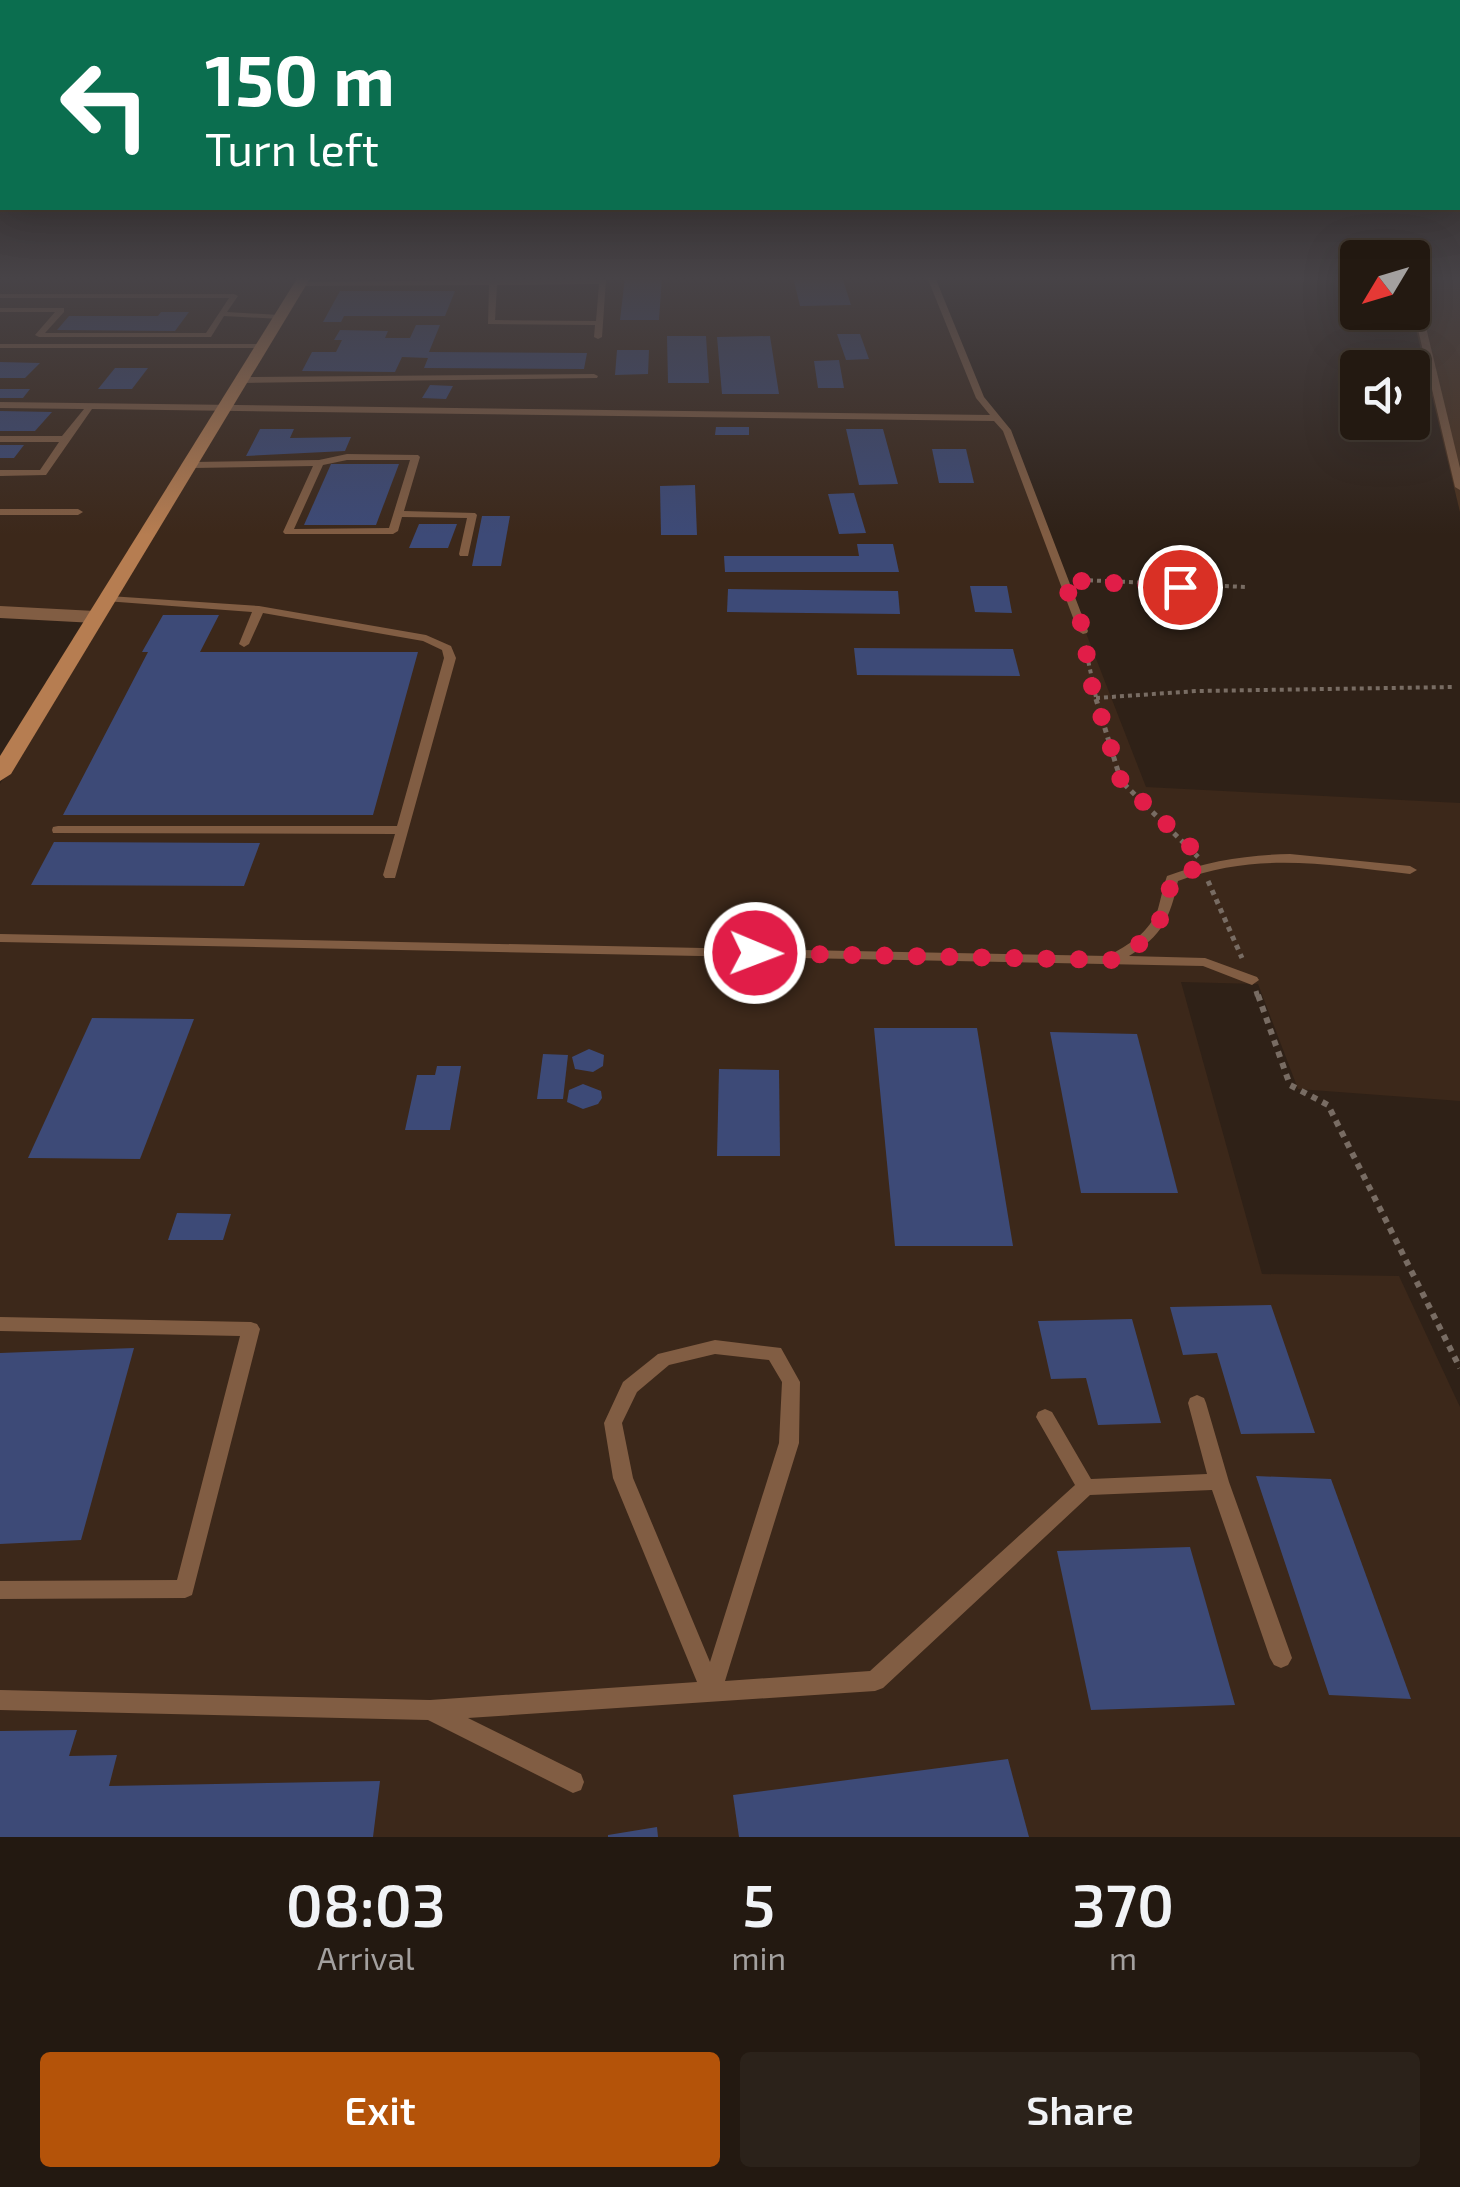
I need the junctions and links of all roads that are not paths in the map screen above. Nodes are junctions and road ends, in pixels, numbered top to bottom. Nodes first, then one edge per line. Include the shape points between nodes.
1 (254, 363) edge
2 (966, 363) edge
3 (1430, 363) edge
4 (594, 376) dead end
5 (242, 380) junction
6 (0, 405) edge
7 (90, 406) junction
8 (224, 408) junction
9 (996, 418) junction
10 (0, 439) edge
11 (65, 439) junction
12 (319, 463) junction
13 (193, 465) junction
14 (0, 474) edge
15 (1460, 487) edge
16 (0, 512) edge
17 (78, 512) dead end
18 (398, 514) junction
19 (464, 554) dead end
20 (109, 599) junction
21 (260, 609) junction
22 (0, 612) edge
23 (94, 617) junction
24 (1084, 630) road end
25 (244, 644) dead end
26 (0, 774) edge
27 (58, 830) dead end
28 (402, 830) junction
29 (1410, 870) dead end
30 (390, 876) dead end
31 (0, 938) edge
32 (1113, 960) junction
33 (1252, 980) road end
34 (0, 1324) edge
35 (1197, 1403) dead end
36 (1045, 1417) dead end
37 (1219, 1482) junction
38 (1086, 1488) junction
39 (0, 1590) edge
40 (1281, 1658) dead end
41 (712, 1691) junction
42 (0, 1700) edge
43 (430, 1710) junction
44 (573, 1782) dead end

1 - 5 street
2 - 9 lane
3 - 15 lane
4 - 5 lane
5 - 8 street
6 - 7 lane
7 - 8 lane
7 - 11 lane
8 - 9 lane
8 - 13 street
9 - 24 lane via 1007,430
10 - 11 lane
11 - 14 lane via 43,473
12 - 13 lane
12 - 18 lane via 415,457
12 - 18 lane via 288,532 393,531
13 - 20 street
16 - 17 lane
18 - 19 lane via 472,514
20 - 21 lane
20 - 23 street
21 - 25 lane
21 - 28 lane via 426,638 447,648 450,658
22 - 23 street
23 - 26 street
27 - 28 lane
28 - 30 lane
29 - 32 lane via 1265,857 1201,866 1172,879 1162,923
31 - 32 lane
32 - 33 lane via 1205,962
34 - 39 lane via 252,1329 185,1589
35 - 37 lane
36 - 38 lane
37 - 38 lane
37 - 40 lane
38 - 41 lane via 875,1680
41 - 41 lane via 789,1442 790,1382 775,1353 715,1347 664,1359 630,1387 613,1423 623,1478
41 - 43 lane
42 - 43 lane
43 - 44 lane

